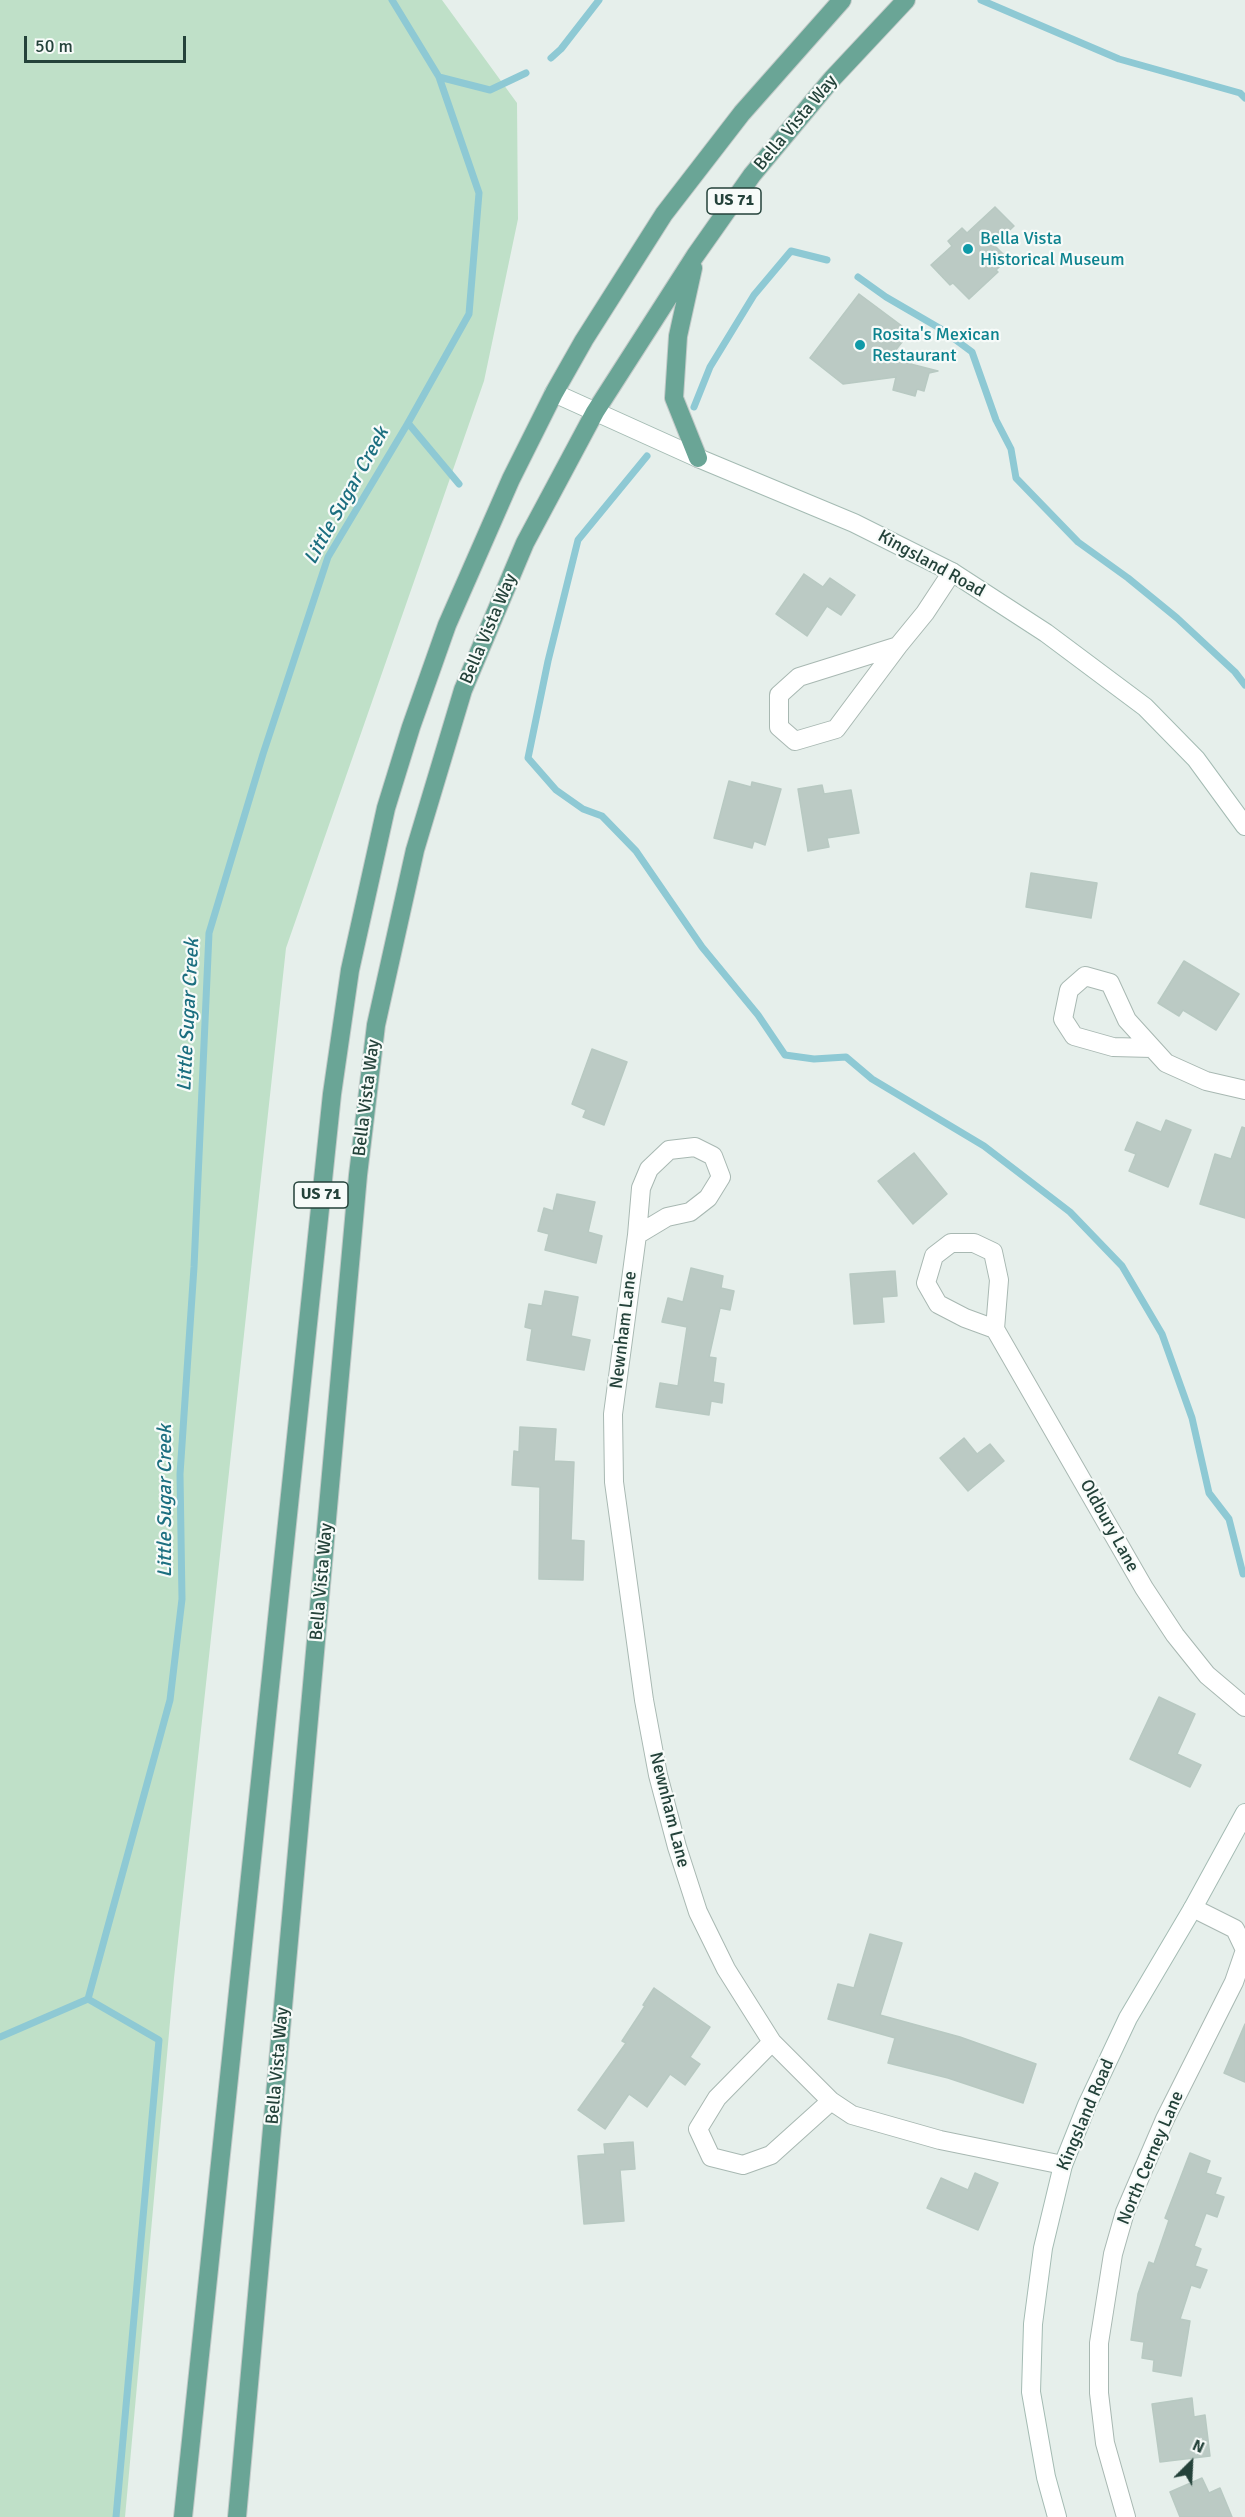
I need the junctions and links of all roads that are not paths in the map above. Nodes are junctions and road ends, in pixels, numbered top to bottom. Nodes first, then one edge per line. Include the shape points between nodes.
1 (842, 0) edge
2 (906, 0) edge
3 (695, 256) junction
4 (554, 393) junction
5 (595, 412) junction
6 (698, 458) junction
7 (952, 572) junction
8 (898, 646) junction
9 (1245, 826) edge
10 (1152, 1048) junction
11 (1245, 1090) edge
12 (637, 1235) junction
13 (995, 1329) junction
14 (1245, 1707) edge
15 (1245, 1813) edge
16 (1193, 1908) junction
17 (772, 2042) junction
18 (831, 2101) junction
19 (1063, 2165) junction
20 (183, 2517) edge
21 (237, 2517) edge
22 (1057, 2517) edge
23 (1126, 2517) edge

1 - 4 main road, Bella Vista Way / US 71 via 742,113 664,214
2 - 3 main road, Bella Vista Way / US 71 via 752,175
3 - 5 main road, Bella Vista Way / US 71
3 - 6 main road via 678,336 674,398
4 - 5 street, Kingsland Road
4 - 20 main road, Bella Vista Way / US 71 via 511,479 447,625 386,808 350,970 332,1094
5 - 6 street, Kingsland Road
5 - 21 main road, Bella Vista Way / US 71 via 525,543 463,690 415,850 376,1025 358,1176
6 - 7 street, Kingsland Road via 854,523
7 - 8 street
7 - 9 street, Kingsland Road via 1046,633 1145,707 1196,759
8 - 8 street via 836,729 795,741 779,727 779,695 799,677
10 - 10 street via 1127,1020 1110,983 1085,976 1069,990 1063,1019 1074,1036 1113,1047
10 - 11 street via 1166,1063 1196,1077
12 - 12 street, Newnham Lane via 667,1217 690,1212 708,1198 721,1177 713,1156 695,1147 669,1150 649,1169 641,1188
12 - 17 street, Newnham Lane via 614,1414 614,1482 644,1700 658,1775 698,1912 726,1969
13 - 13 street via 999,1280 993,1252 974,1243 951,1244 933,1256 926,1283 938,1304
13 - 14 street, Oldbury Lane via 1168,1626 1207,1675
15 - 16 street, Kingsland Road
16 - 19 street, Kingsland Road via 1128,2018
16 - 23 street, North Cerney Lane via 1235,1929 1245,1950 1234,1982 1165,2119 1125,2212 1113,2254 1099,2343 1099,2393 1105,2443
17 - 18 street, Newnham Lane
17 - 18 street via 717,2098 698,2129 711,2157 743,2166 771,2156
18 - 19 street, Newnham Lane via 852,2115 940,2140
19 - 22 street, Kingsland Road via 1043,2248 1033,2324 1031,2392

